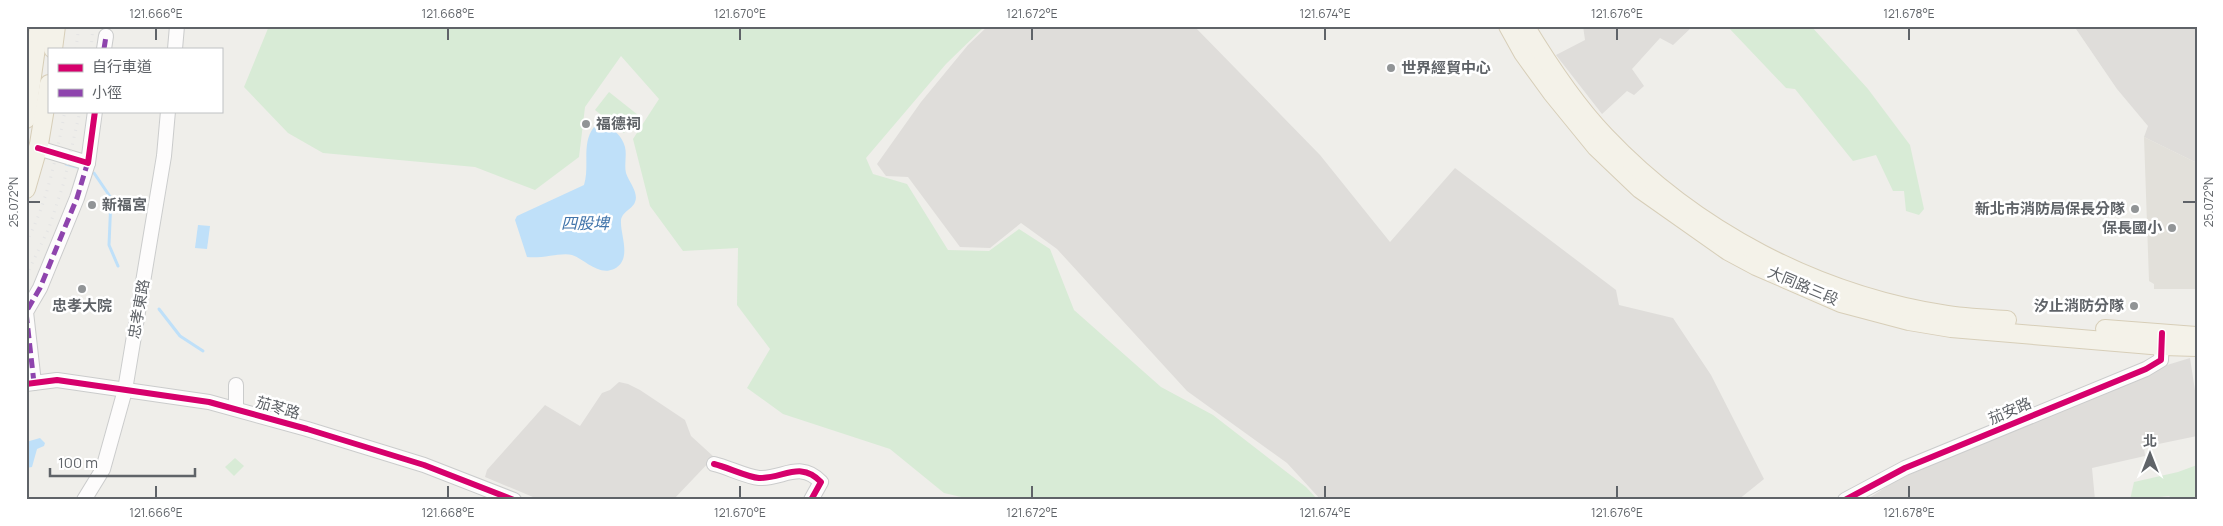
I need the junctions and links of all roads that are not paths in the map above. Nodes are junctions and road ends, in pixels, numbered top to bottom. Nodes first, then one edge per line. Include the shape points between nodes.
1 (39, 26) edge
2 (56, 26) edge
3 (177, 26) edge
4 (1508, 26) edge
5 (1525, 26) edge
6 (53, 48) edge
7 (175, 48) edge
8 (48, 90) edge
9 (95, 112) edge
10 (168, 112) edge
11 (26, 119) edge
12 (38, 148) junction
13 (88, 163) junction
14 (26, 189) edge
15 (2197, 336) edge
16 (2163, 340) junction
17 (2197, 347) edge
18 (30, 384) edge
19 (236, 385) dead end
20 (125, 390) junction
21 (236, 409) junction
22 (714, 464) dead end
23 (84, 500) edge
24 (514, 500) edge
25 (811, 500) edge
26 (1845, 500) edge

1 - 11 main road
2 - 6 main road
3 - 7 street
4 - 16 main road, 大同路三段 via 1552,93 1596,147 1640,189 1720,246 1756,266 1841,302 1909,321 1951,328
5 - 16 main road, 大同路三段 via 1561,81 1603,135 1646,177 1703,220 1754,251 1864,296 1946,315
8 - 12 main road
9 - 13 street
10 - 20 street, 忠孝東路 via 164,156
12 - 13 street
12 - 14 main road
13 - 18 street via 78,198 40,288 26,312
15 - 16 main road, 大同路三段
16 - 17 main road, 大同路三段
16 - 26 street, 茄安路 via 2161,360 2146,369 1906,468
18 - 20 street, 茄苳路 via 57,380
19 - 21 street
20 - 21 street, 茄苳路
20 - 23 street, 忠孝東路 via 103,469
21 - 24 street, 茄苳路 via 424,465
22 - 25 street via 759,478 802,470 820,482

